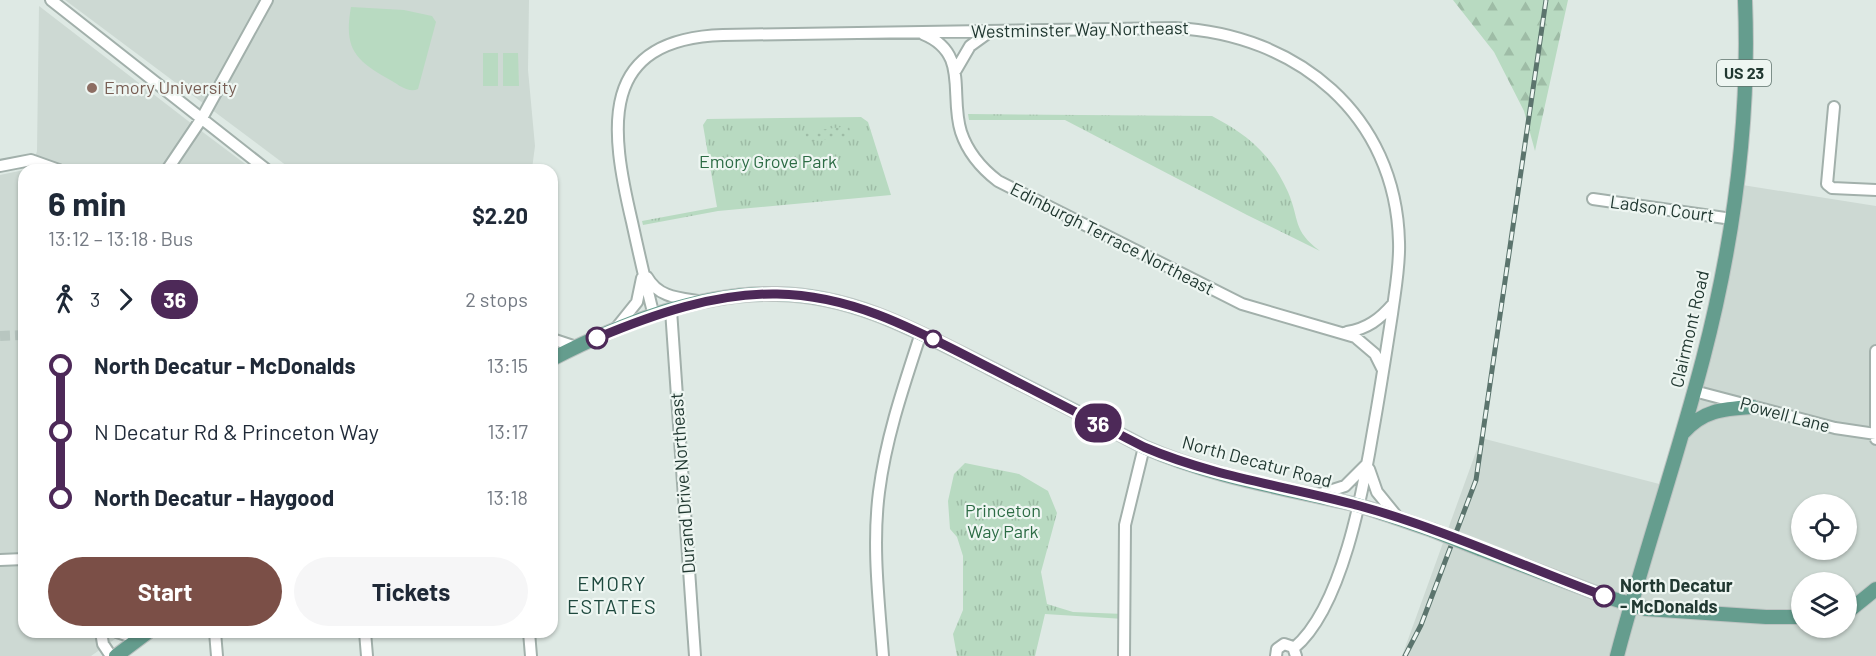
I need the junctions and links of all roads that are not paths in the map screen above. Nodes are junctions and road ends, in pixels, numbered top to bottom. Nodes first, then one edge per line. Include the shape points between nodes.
1 (51, 0) edge
2 (267, 0) edge
3 (1745, 0) edge
4 (914, 32) junction
5 (991, 32) junction
6 (956, 70) junction
7 (1834, 107) dead end
8 (202, 118) junction
9 (176, 154) junction
10 (42, 164) edge
11 (165, 164) edge
12 (170, 164) edge
13 (260, 164) edge
14 (0, 166) edge
15 (1876, 190) edge
16 (1593, 200) dead end
17 (1732, 219) junction
18 (642, 269) junction
19 (704, 302) junction
20 (1393, 303) junction
21 (671, 310) junction
22 (654, 316) junction
23 (614, 331) junction
24 (921, 333) junction
25 (1344, 333) junction
26 (558, 341) edge
27 (576, 347) junction
28 (1876, 351) edge
29 (558, 356) edge
30 (1383, 372) junction
31 (1694, 391) junction
32 (1753, 407) junction
33 (1876, 434) edge
34 (1681, 435) junction
35 (1876, 439) edge
36 (1144, 447) junction
37 (1368, 463) junction
38 (1315, 496) junction
39 (1360, 506) junction
40 (1400, 519) junction
41 (18, 559) edge
42 (0, 560) edge
43 (1876, 589) edge
44 (1857, 603) edge
45 (1631, 605) junction
46 (1876, 605) edge
47 (1857, 608) edge
48 (1791, 617) edge
49 (102, 638) edge
50 (140, 638) edge
51 (216, 638) edge
52 (366, 638) edge
53 (530, 638) edge
54 (1295, 652) edge
55 (111, 656) edge
56 (116, 656) edge
57 (217, 656) edge
58 (367, 656) edge
59 (531, 656) edge
60 (695, 656) edge
61 (882, 656) edge
62 (1124, 656) edge
63 (1276, 656) edge
64 (1617, 656) edge

1 - 8 street
2 - 8 street
3 - 17 main road, Clairmont Road / US 23 via 1743,102
4 - 5 street, Westminster Way Northeast
4 - 6 street, Edinburgh Terrace Northeast via 939,42
4 - 18 street, Westminster Way Northeast via 701,35 674,40 651,53 628,79 619,107 621,168
5 - 6 street via 970,46
5 - 20 street, Westminster Way Northeast via 1205,29 1255,42 1300,64 1336,92 1350,109 1386,170 1400,243
6 - 25 street, Edinburgh Terrace Northeast via 962,134 975,160 998,181 1235,301 1295,322
7 - 15 street via 1827,184 1832,188
8 - 9 street
8 - 13 street
9 - 11 street
9 - 12 street
10 - 14 street via 31,160
16 - 17 street, Ladson Court
17 - 31 main road, Clairmont Road / US 23
18 - 19 street, Westminster Way Northeast via 662,292
18 - 22 street, Westminster Way Northeast
18 - 23 street, Westminster Way Northeast via 637,302
19 - 21 main road, North Decatur Road
19 - 24 main road, North Decatur Road via 768,294 828,299 883,315
20 - 25 street via 1374,323
20 - 30 street, Westminster Way Northeast
21 - 22 main road, North Decatur Road
21 - 60 street, Durand Drive Northeast
22 - 23 main road, North Decatur Road
23 - 27 main road, North Decatur Road
24 - 36 main road, North Decatur Road
24 - 61 street via 894,420 879,491 876,557
25 - 30 street, Edinburgh Terrace Northeast via 1369,348
26 - 27 street
27 - 29 main road, North Decatur Road
28 - 33 street
30 - 37 street, Westminster Way Northeast
31 - 32 street, Powell Lane
31 - 34 main road, Clairmont Road / US 23
32 - 33 street, Powell Lane via 1834,428
32 - 34 main road via 1710,411
33 - 35 street
34 - 45 main road, Clairmont Road / US 23
36 - 38 main road, North Decatur Road via 1216,473
36 - 62 street via 1125,525
37 - 38 street via 1345,486
37 - 39 street, Westminster Way Northeast
37 - 40 street, Westminster Way Northeast via 1377,492
38 - 39 main road, North Decatur Road
39 - 40 main road, North Decatur Road
39 - 54 street, Westminster Way Northeast via 1325,607
40 - 45 main road, North Decatur Road, bridge
41 - 42 street
43 - 44 main road
45 - 48 main road, North Decatur Road via 1657,611
45 - 64 main road, Clairmont Road / US 23
46 - 47 main road
49 - 55 street
50 - 56 main road
51 - 57 street
52 - 58 street
53 - 59 street
54 - 63 street, Westminster Way Northeast via 1288,644 1280,646

